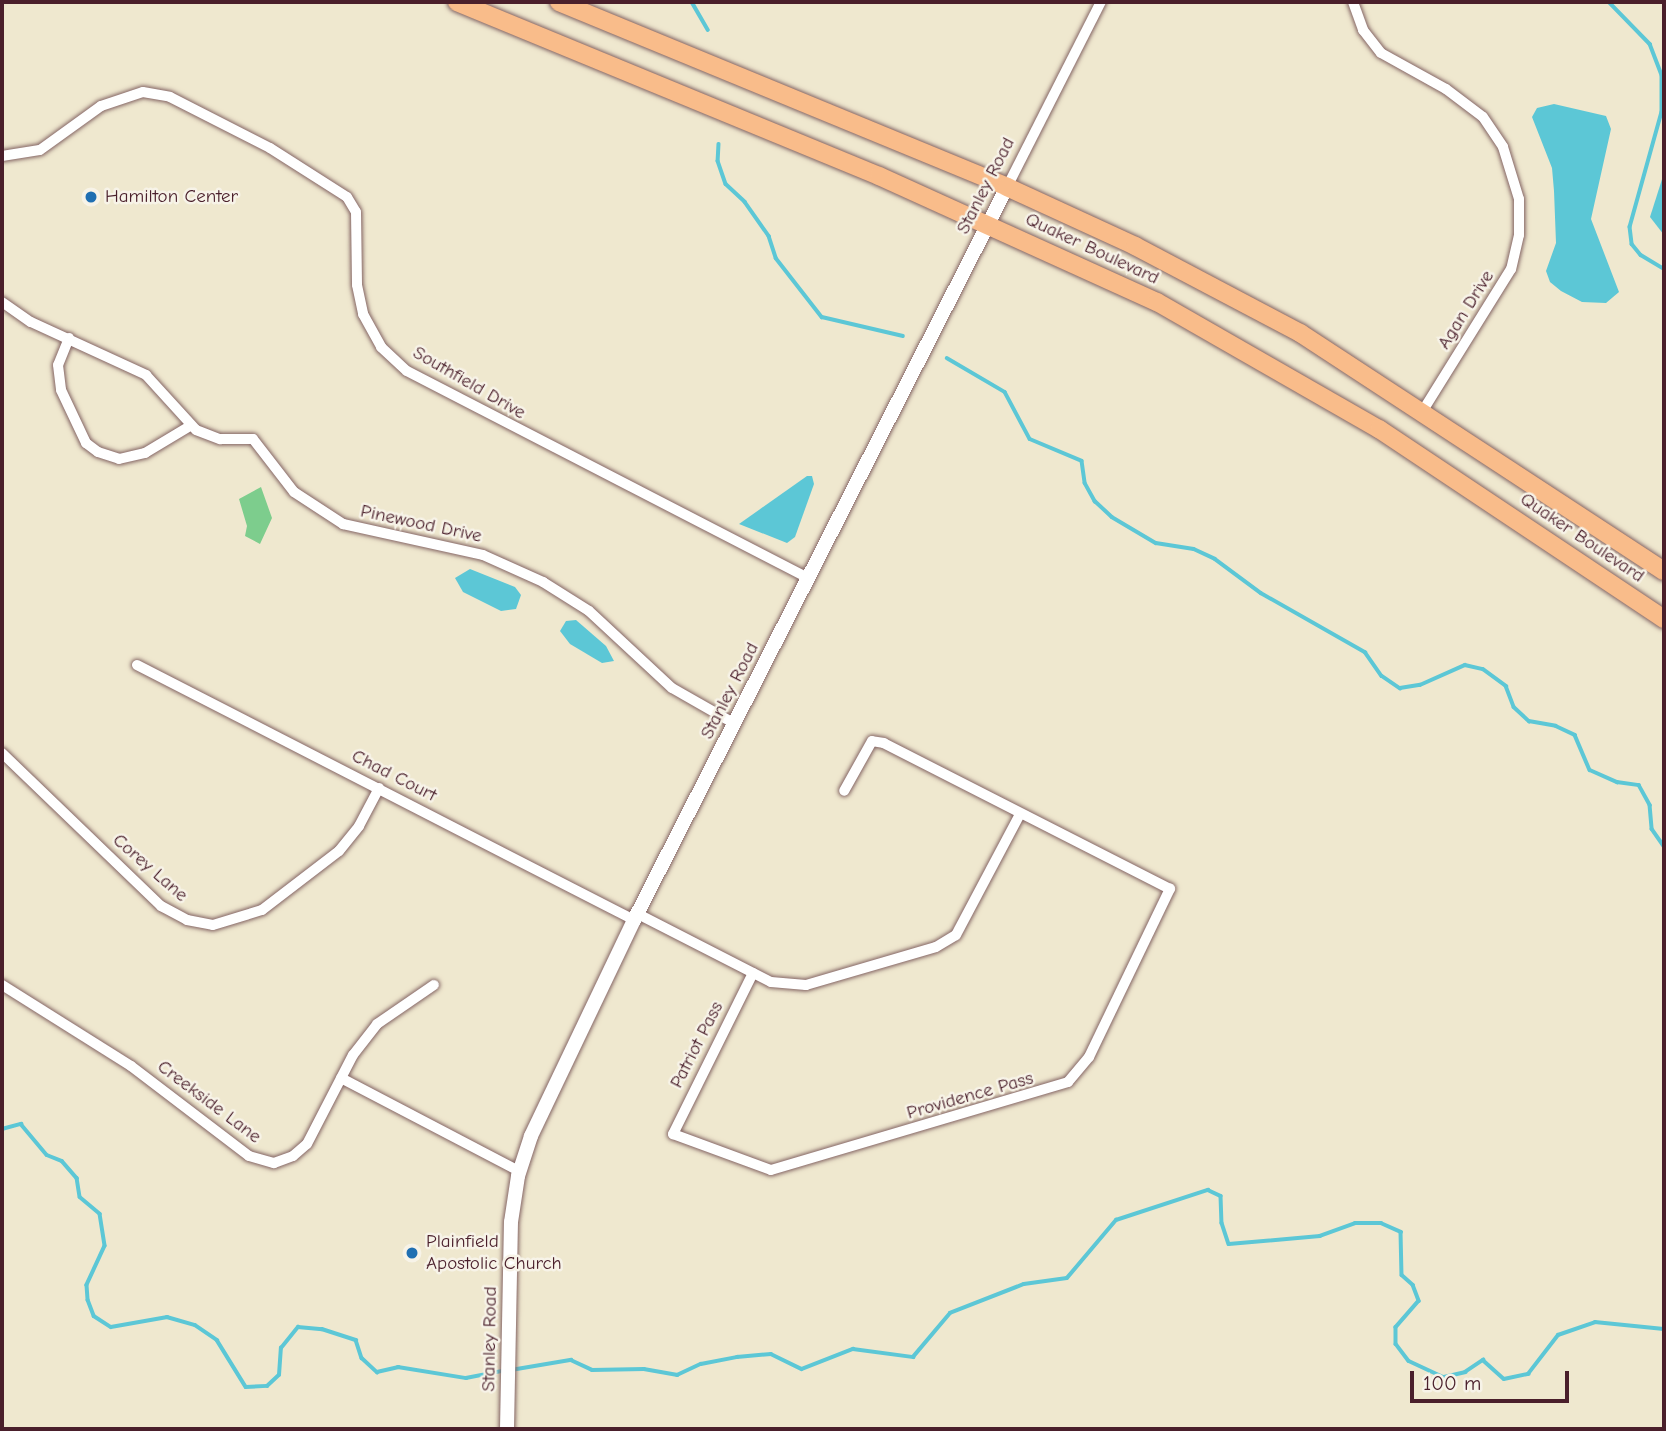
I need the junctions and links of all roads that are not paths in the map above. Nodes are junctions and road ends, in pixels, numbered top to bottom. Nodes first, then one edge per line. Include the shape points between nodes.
1 (457, 2) edge
2 (559, 2) edge
3 (1101, 2) edge
4 (1353, 2) edge
5 (2, 156) edge
6 (1007, 187) junction
7 (989, 224) junction
8 (2, 302) edge
9 (69, 338) junction
10 (1424, 409) junction
11 (190, 426) junction
12 (1664, 571) edge
13 (808, 578) junction
14 (1664, 619) edge
15 (137, 665) dead end
16 (735, 724) junction
17 (2, 753) edge
18 (379, 788) junction
19 (844, 791) dead end
20 (1020, 814) junction
21 (636, 917) junction
22 (753, 973) junction
23 (2, 985) edge
24 (434, 985) dead end
25 (341, 1078) junction
26 (673, 1133) joint
27 (519, 1171) junction
28 (507, 1429) edge

1 - 7 main road, Quaker Boulevard
2 - 6 main road, Quaker Boulevard
3 - 6 street, Stanley Road
4 - 10 street, Agan Drive via 1363,30 1381,53 1446,89 1482,117 1503,147 1517,191 1519,235 1511,269
5 - 13 street, Southfield Drive via 40,150 101,106 143,92 170,97 274,150 347,197 356,212 357,285 365,318 381,347 407,371
6 - 7 street, Stanley Road
6 - 10 main road, Quaker Boulevard via 1135,246 1300,332
7 - 13 street, Stanley Road
7 - 14 main road, Quaker Boulevard via 1107,277 1303,382 1434,463
8 - 9 street, Pinewood Drive via 31,322
9 - 11 street, Pinewood Drive via 145,375
9 - 11 street via 58,365 61,390 86,443 98,452 118,459 145,453
10 - 12 main road, Quaker Boulevard
11 - 16 street, Pinewood Drive via 220,439 253,439 294,492 343,524 483,555 544,582 575,600 672,688
13 - 16 street, Stanley Road
15 - 18 street, Chad Court
16 - 21 street, Stanley Road
17 - 18 street, Corey Lane via 161,906 214,925 262,910 339,851
18 - 21 street, Chad Court
19 - 20 street via 872,741
20 - 22 street, Chad Court via 964,926 947,943 797,987 779,985
20 - 26 street, Providence Pass via 1170,889 1076,1075 1059,1087 771,1170 747,1165
21 - 22 street, Chad Court
21 - 27 street, Stanley Road via 531,1136
22 - 26 street, Patriot Pass
23 - 25 street, Creekside Lane via 131,1066 257,1160 274,1163 300,1151
24 - 25 street, Creekside Lane via 377,1024
25 - 27 street
27 - 28 street, Stanley Road via 511,1222

